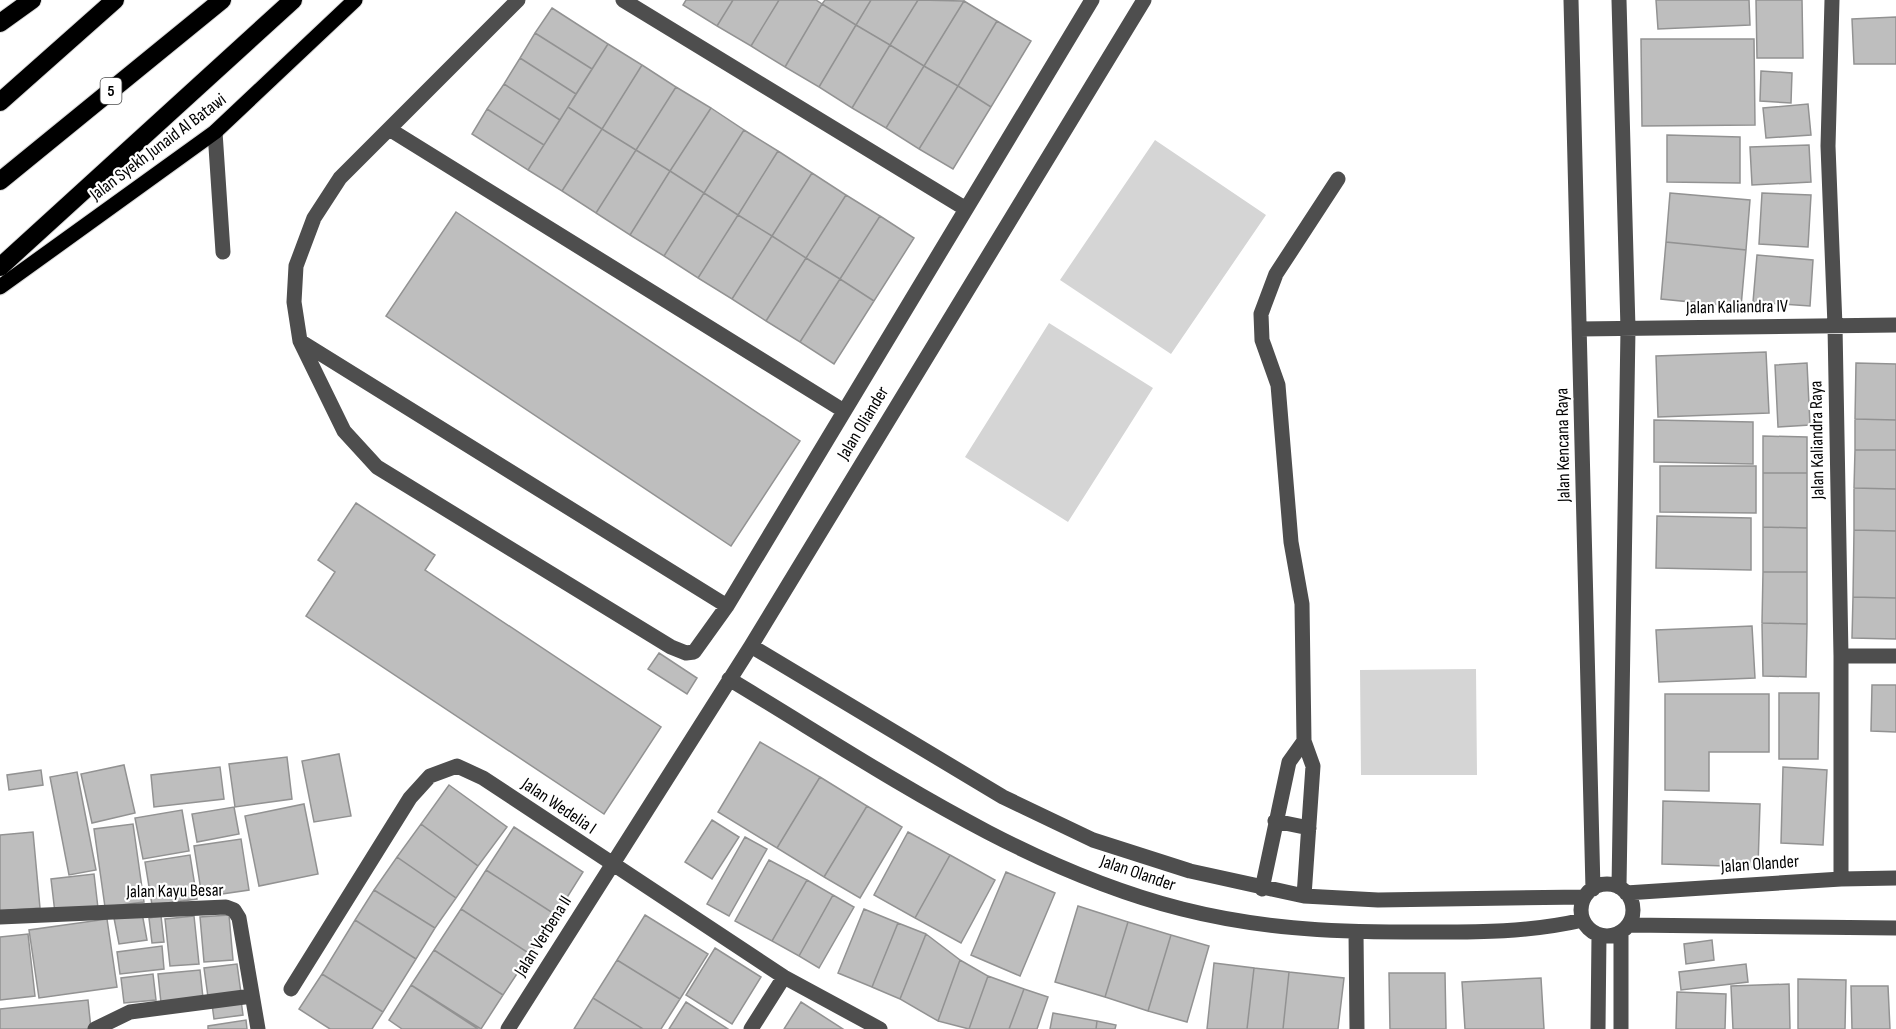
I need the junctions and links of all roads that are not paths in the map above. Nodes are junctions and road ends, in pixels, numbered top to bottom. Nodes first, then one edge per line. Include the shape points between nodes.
1 (32, 0) edge
2 (115, 0) edge
3 (222, 0) edge
4 (293, 0) edge
5 (356, 0) edge
6 (518, 0) edge
7 (623, 0) edge
8 (1144, 0) edge
9 (1571, 0) edge
10 (1619, 0) edge
11 (1832, 0) edge
12 (1086, 2) edge
13 (0, 23) edge
14 (0, 102) edge
15 (389, 129) junction
16 (215, 132) junction
17 (1338, 179) dead end
18 (0, 181) edge
19 (966, 208) junction
20 (223, 252) dead end
21 (0, 267) edge
22 (0, 287) edge
23 (1896, 325) edge
24 (1835, 326) junction
25 (1579, 329) junction
26 (1628, 329) junction
27 (300, 341) junction
28 (844, 411) junction
29 (727, 606) junction
30 (751, 646) junction
31 (1841, 656) junction
32 (1896, 656) edge
33 (729, 679) junction
34 (1304, 741) junction
35 (1275, 821) junction
36 (1309, 828) junction
37 (610, 864) junction
38 (1896, 878) edge
39 (1841, 879) junction
40 (1262, 889) junction
41 (1623, 890) junction
42 (1588, 893) junction
43 (1304, 896) junction
44 (0, 917) edge
45 (1582, 920) junction
46 (1896, 928) edge
47 (1625, 929) junction
48 (1356, 932) junction
49 (1599, 935) junction
50 (784, 977) junction
51 (291, 989) dead end
52 (252, 996) junction
53 (258, 1026) edge
54 (95, 1029) edge
55 (508, 1029) edge
56 (751, 1029) edge
57 (880, 1029) edge
58 (1357, 1029) edge
59 (1598, 1029) edge
60 (1622, 1029) edge

1 - 13 highway
2 - 14 highway
3 - 18 highway, 5
4 - 21 highway
5 - 16 main road, Jalan Syekh Junaid Al Batawi
6 - 15 street
7 - 19 street
8 - 30 street, Jalan Oliander
9 - 25 street, Jalan Kencana Raya
10 - 26 street
11 - 24 street, Jalan Kaliandra Raya via 1828,146
12 - 19 street
15 - 27 street via 340,178 314,218 296,266 294,302
15 - 28 street
16 - 20 street
16 - 22 main road, Jalan Syekh Junaid Al Batawi
17 - 34 street via 1276,274 1261,314 1262,340 1278,385 1291,542 1302,604
19 - 28 street
23 - 24 street, Jalan Kaliandra IV
24 - 26 street, Jalan Kaliandra IV
24 - 31 street, Jalan Kaliandra Raya
25 - 26 street, Jalan Kaliandra IV
25 - 42 street, Jalan Kencana Raya
26 - 41 street
27 - 29 street
27 - 29 street via 344,430 377,467 686,653 694,652
28 - 29 street
30 - 33 street, Jalan Oliander
30 - 40 street, Jalan Olander via 1003,797 1093,840
31 - 32 street
31 - 39 street, Jalan Kaliandra Raya
33 - 37 street, Jalan Oliander
33 - 48 street, Jalan Olander via 985,832 1081,875 1180,908 1242,921 1299,930
34 - 35 street via 1289,762
34 - 36 street via 1313,766
35 - 36 street
35 - 40 street
36 - 43 street
37 - 50 street, Jalan Wedelia I
37 - 51 street, Jalan Wedelia I via 483,778 457,766 430,776 410,798
37 - 55 street, Jalan Verbena II
38 - 39 street, Jalan Olander
39 - 41 street, Jalan Olander
40 - 43 street, Jalan Olander
41 - 42 street via 1606,884
41 - 47 street via 1632,903 1633,914
42 - 43 street, Jalan Olander via 1378,900
42 - 45 street via 1581,908
44 - 52 street, Jalan Kayu Besar via 226,907 239,918
45 - 48 street, Jalan Olander via 1505,932
45 - 49 street
46 - 47 street
47 - 49 street via 1610,937
47 - 60 street
48 - 58 street
49 - 59 street
50 - 56 street
50 - 57 street, Jalan Wedelia I
52 - 53 street, Jalan Kayu Besar
52 - 54 street via 130,1012

